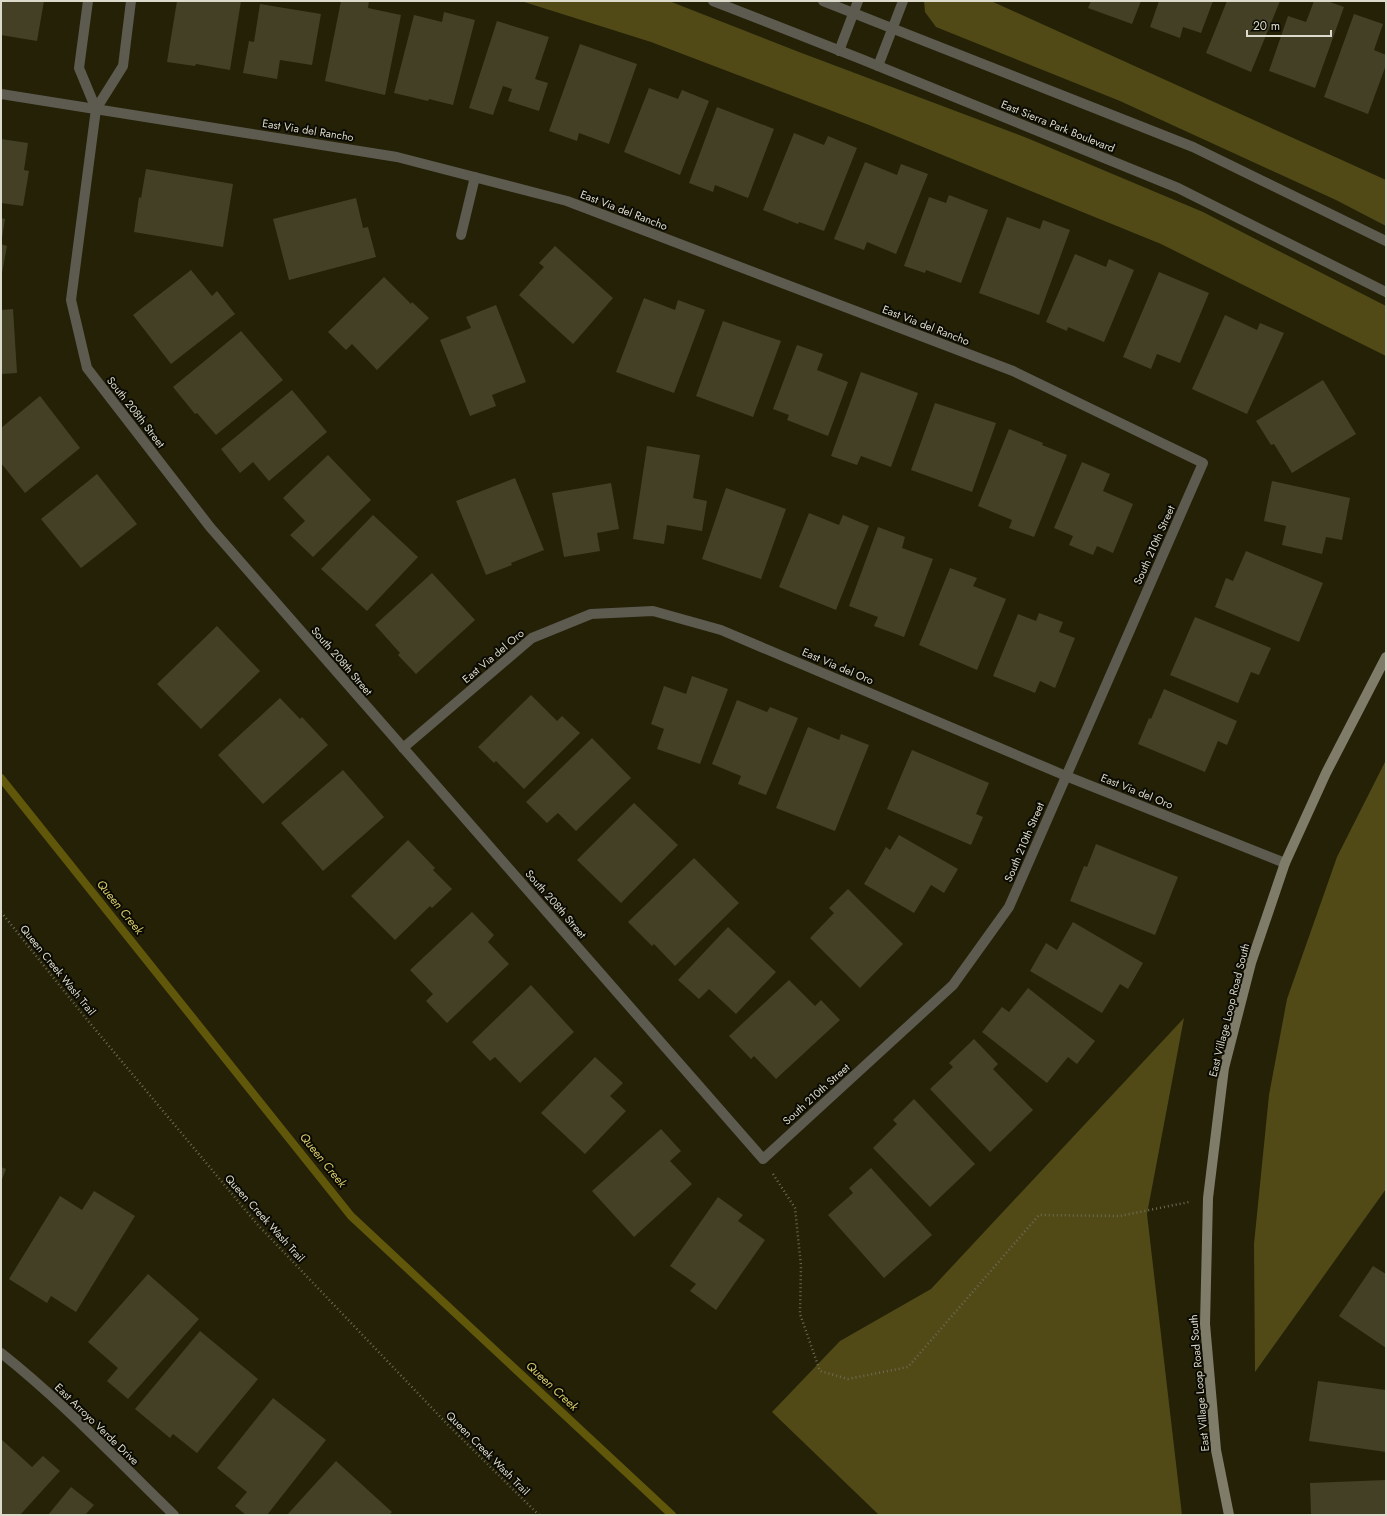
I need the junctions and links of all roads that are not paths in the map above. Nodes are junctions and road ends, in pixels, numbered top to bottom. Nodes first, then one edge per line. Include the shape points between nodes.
1 (88, 1) edge
2 (131, 1) edge
3 (713, 1) edge
4 (823, 1) edge
5 (858, 1) edge
6 (903, 1) edge
7 (854, 13) junction
8 (892, 28) junction
9 (839, 51) junction
10 (878, 66) junction
11 (1, 94) edge
12 (96, 109) junction
13 (475, 177) junction
14 (461, 235) dead end
15 (1386, 241) edge
16 (1386, 292) edge
17 (1203, 463) joint
18 (1386, 657) edge
19 (403, 748) junction
20 (1066, 776) junction
21 (1285, 863) junction
22 (763, 1159) joint
23 (1, 1353) edge
24 (174, 1515) edge
25 (1229, 1515) edge

1 - 12 street, South 208th Street via 79,68
2 - 12 street, South 208th Street via 123,66
3 - 9 street, East Sierra Park Boulevard
4 - 7 street
5 - 7 street
6 - 8 street
7 - 8 street
7 - 9 street
8 - 10 street
8 - 15 street via 1193,147
9 - 10 street, East Sierra Park Boulevard
10 - 16 street, East Sierra Park Boulevard via 1178,188
11 - 12 street, East Via del Rancho
12 - 13 street, East Via del Rancho via 397,157
12 - 19 street, South 208th Street via 71,300 87,368 210,527
13 - 14 street
13 - 17 street, East Via del Rancho via 567,201 1013,371
17 - 20 street, South 210th Street
18 - 21 street, East Village Loop Road South via 1326,773
19 - 20 street, East Via del Oro via 532,638 591,614 653,611 721,630
19 - 22 street, South 208th Street
20 - 21 street, East Via del Oro
20 - 22 street, South 210th Street via 1009,907 954,985
21 - 25 street, East Village Loop Road South via 1251,963 1224,1068 1208,1198 1204,1324 1216,1450
23 - 24 street, East Arroyo Verde Drive via 38,1384

